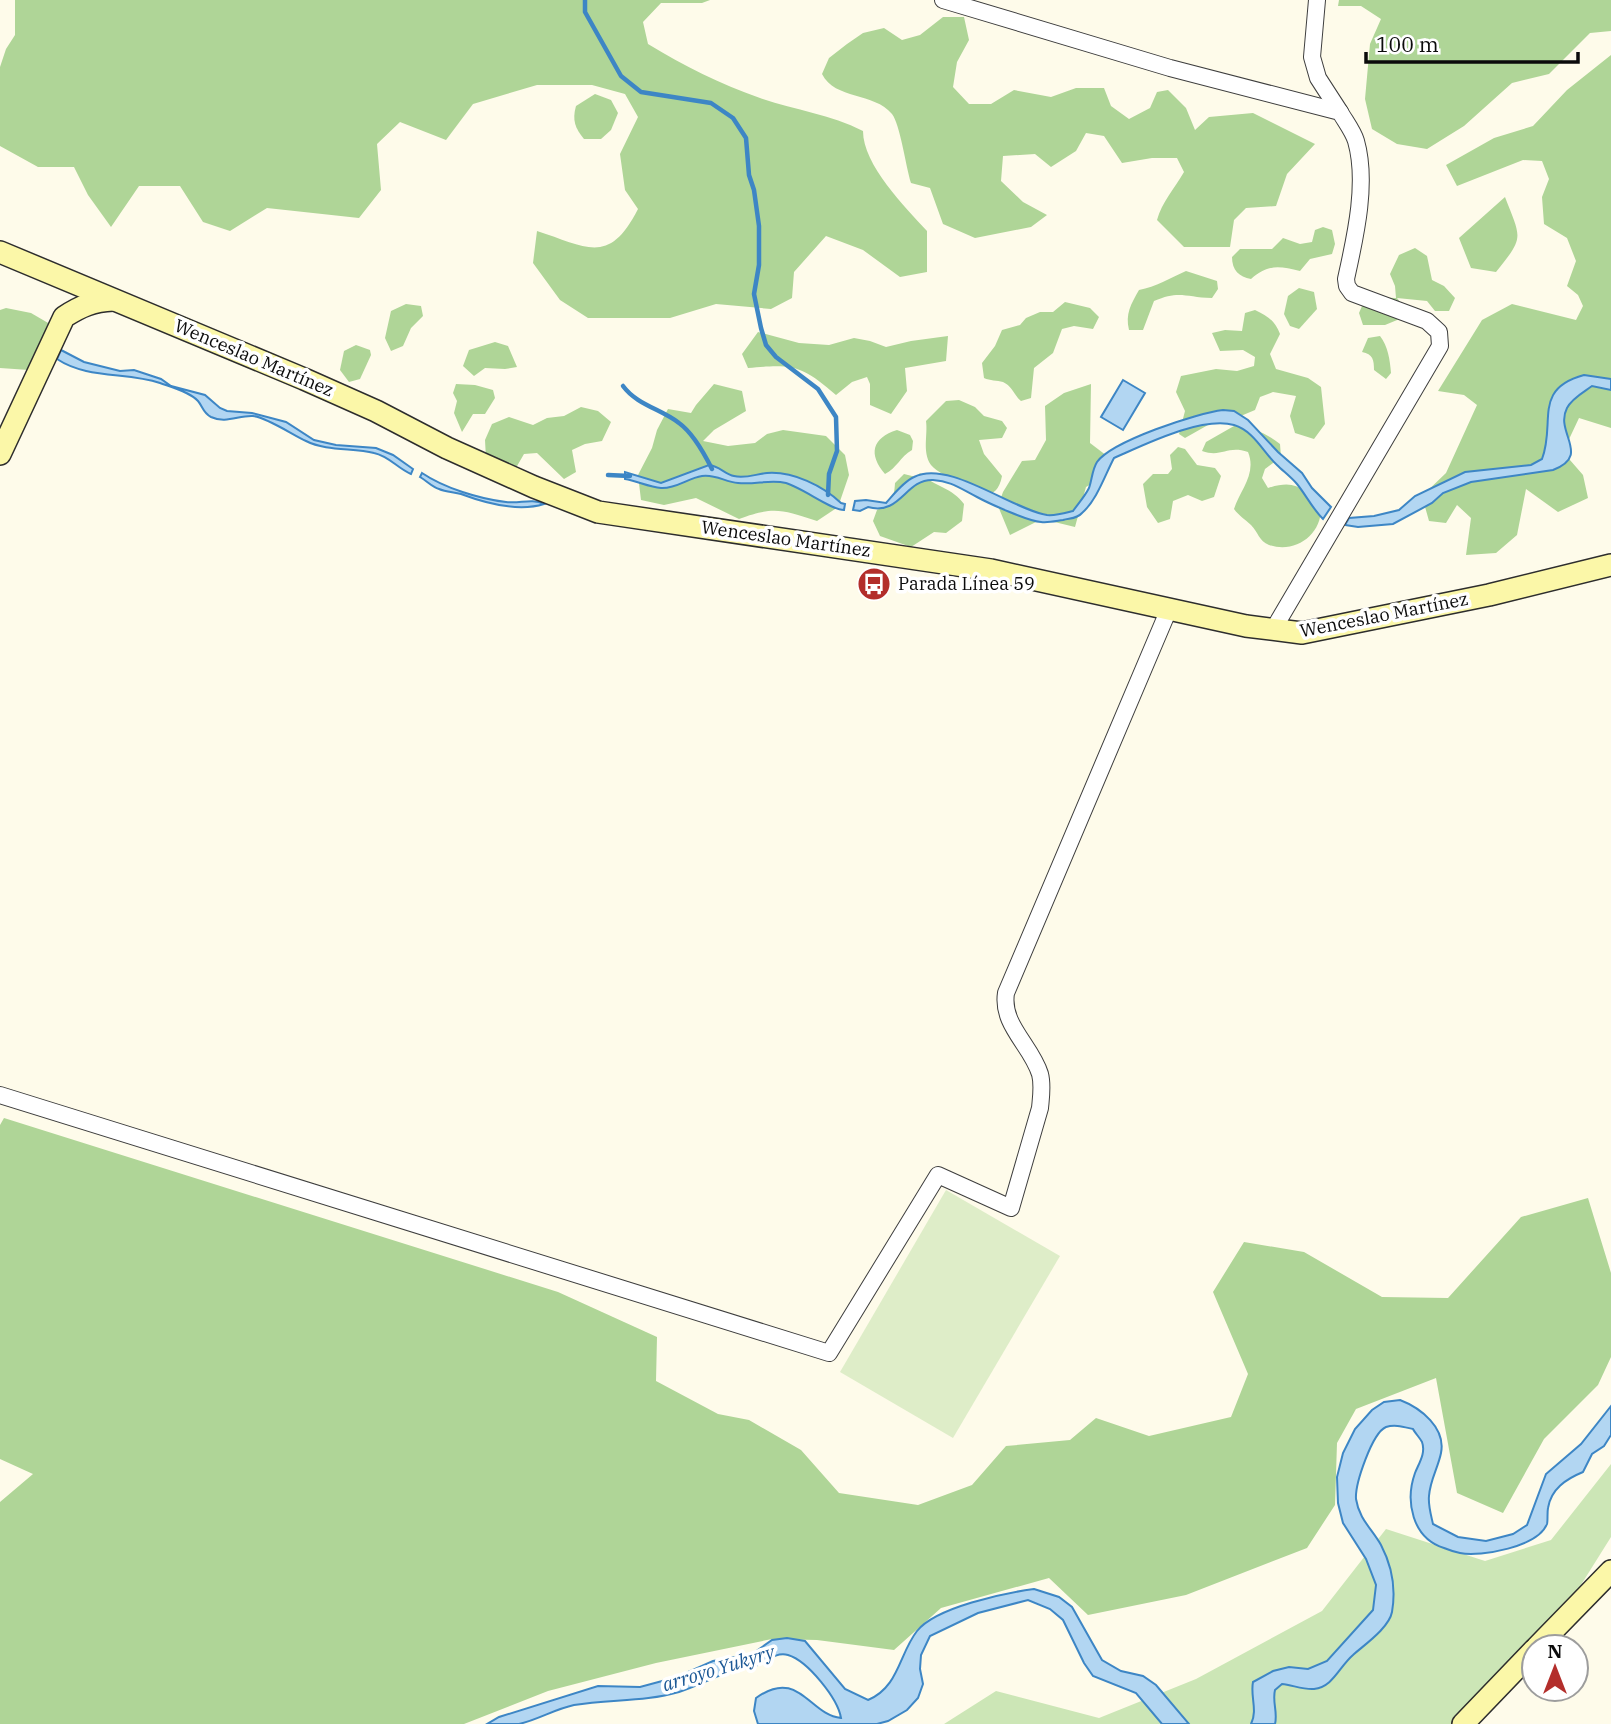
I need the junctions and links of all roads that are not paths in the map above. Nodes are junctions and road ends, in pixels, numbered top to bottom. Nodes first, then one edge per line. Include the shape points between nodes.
1 (943, 0) edge
2 (1317, 0) edge
3 (1340, 112) junction
4 (0, 252) edge
5 (45, 271) junction
6 (113, 300) junction
7 (64, 317) junction
8 (0, 454) edge
9 (1611, 565) edge
10 (1169, 609) junction
11 (1273, 629) junction
12 (0, 1095) edge
13 (1611, 1571) edge
14 (1550, 1633) edge
15 (1520, 1664) edge
16 (1463, 1724) edge

1 - 3 street via 1174,69
2 - 3 street via 1312,57 1318,78
3 - 11 street via 1356,140 1359,169 1359,220 1347,286 1352,293 1427,321 1439,332 1440,346
4 - 5 main road, Wenceslao Martínez
5 - 6 main road, Wenceslao Martínez
5 - 7 main road via 55,285
6 - 7 main road via 82,305
6 - 10 main road, Wenceslao Martínez via 304,379 447,448 598,512 991,570
7 - 8 main road
9 - 11 main road, Wenceslao Martínez via 1358,623 1301,633
10 - 11 main road, Wenceslao Martínez
10 - 12 street via 1006,993 1006,1012 1034,1061 1042,1094 1011,1208 937,1175 829,1353
13 - 14 main road
15 - 16 main road

